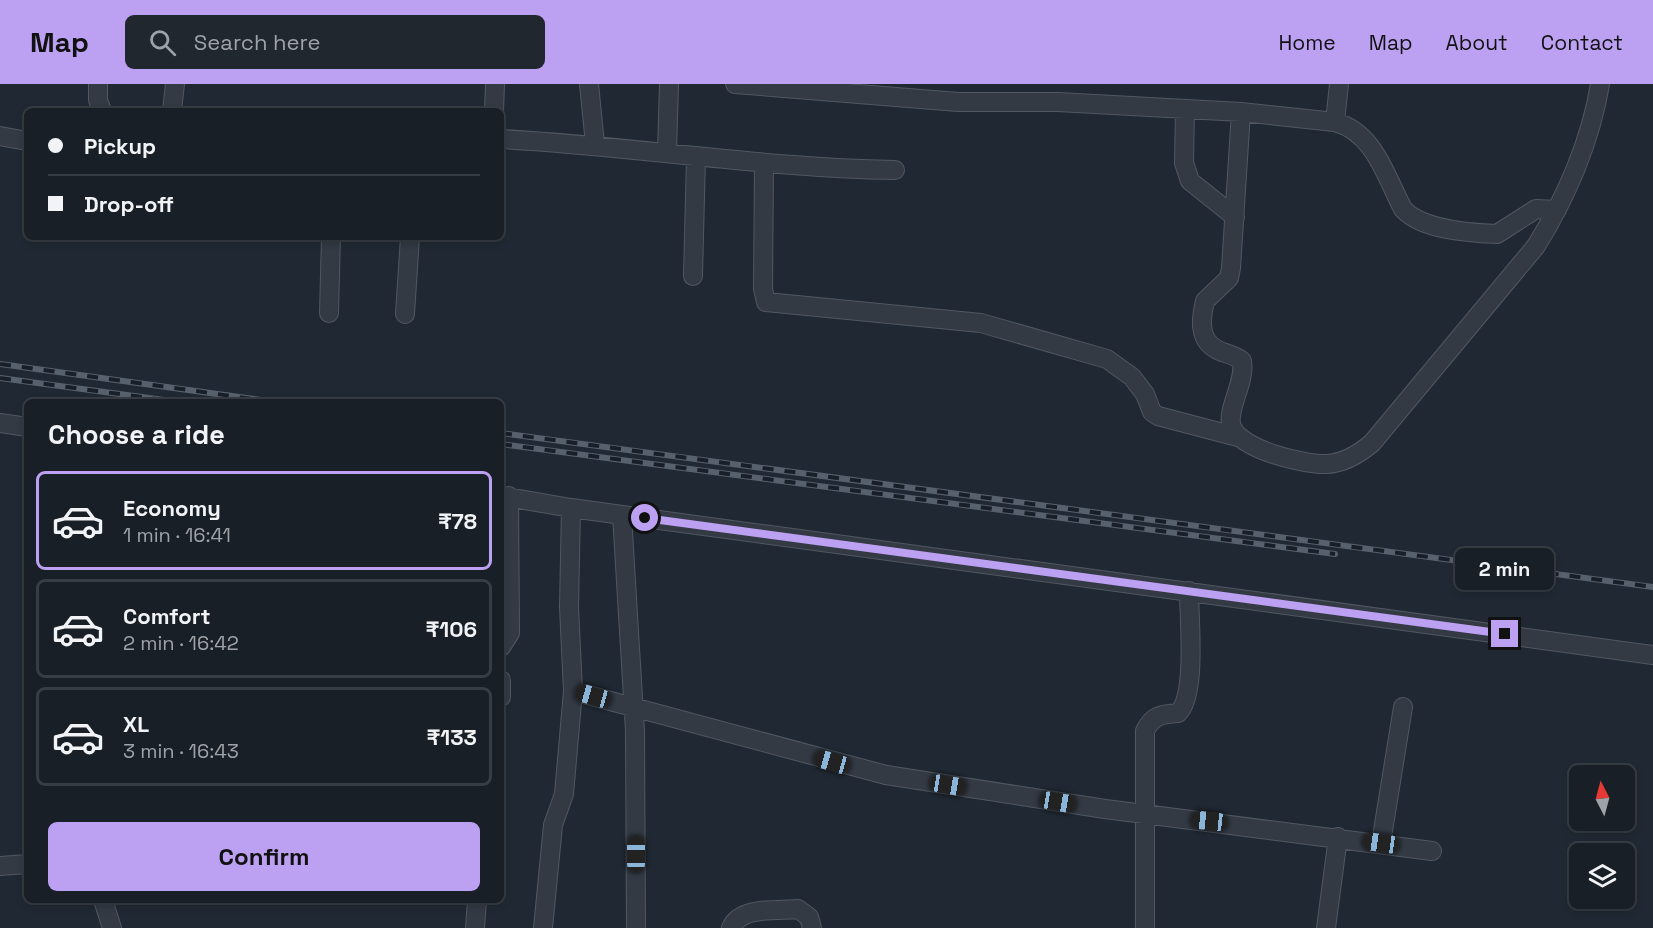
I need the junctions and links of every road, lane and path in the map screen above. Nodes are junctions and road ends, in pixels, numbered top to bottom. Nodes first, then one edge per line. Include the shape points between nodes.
1 (98, 84) edge
2 (175, 84) edge
3 (495, 84) edge
4 (589, 84) edge
5 (669, 84) edge
6 (735, 84) edge
7 (1340, 84) edge
8 (1600, 84) edge
9 (864, 90) edge
10 (101, 108) edge
11 (172, 108) edge
12 (494, 108) edge
13 (1185, 109) junction
14 (1241, 112) junction
15 (1335, 122) junction
16 (0, 136) edge
17 (504, 139) edge
18 (24, 140) edge
19 (595, 144) junction
20 (667, 153) junction
21 (696, 157) junction
22 (764, 164) junction
23 (894, 171) dead end
24 (1557, 210) junction
25 (1235, 217) junction
26 (331, 240) edge
27 (410, 240) edge
28 (693, 276) dead end
29 (329, 313) dead end
30 (405, 314) dead end
31 (0, 423) edge
32 (24, 427) edge
33 (1238, 437) junction
34 (505, 496) edge
35 (571, 508) junction
36 (622, 515) junction
37 (1189, 591) junction
38 (504, 642) edge
39 (1653, 655) edge
40 (573, 691) junction
41 (633, 707) junction
42 (1403, 707) dead end
43 (1145, 814) junction
44 (1338, 837) junction
45 (1381, 843) junction
46 (1432, 851) dead end
47 (24, 864) edge
48 (0, 866) edge
49 (104, 903) edge
50 (477, 903) edge
51 (112, 928) edge
52 (475, 928) edge
53 (543, 928) edge
54 (636, 928) edge
55 (731, 928) edge
56 (812, 928) edge
57 (1145, 928) edge
58 (1326, 928) edge

1 - 10 street
2 - 11 street
3 - 12 street
4 - 19 street
5 - 20 street
6 - 9 street
7 - 15 street
8 - 24 street via 1590,128
9 - 13 street via 958,102 1058,102
13 - 14 street
13 - 25 street via 1184,163 1190,181
14 - 15 street
14 - 25 street
15 - 24 street via 1349,125 1365,138 1403,209 1422,224 1497,234 1536,209
16 - 18 street
17 - 19 street
19 - 20 street
20 - 21 street
21 - 22 street
21 - 28 street
22 - 23 street
22 - 33 street via 766,302 981,323 1107,358 1132,377 1158,416
24 - 33 street via 1524,261 1387,427 1358,454 1327,464 1267,452
25 - 33 street via 1229,278 1205,301 1202,329 1215,349 1242,361 1243,380 1231,416 1231,426
26 - 29 street
27 - 30 street
31 - 32 street
34 - 35 street
34 - 38 street via 510,633
35 - 36 street
35 - 40 street via 569,607
36 - 37 street
36 - 41 street
37 - 39 street
37 - 43 street via 1190,668 1186,700 1178,713 1159,715 1145,731
40 - 41 street
40 - 53 street via 564,794 553,825
41 - 43 street via 886,775
41 - 54 street
42 - 45 street
43 - 44 street
43 - 57 street
44 - 45 street
44 - 58 street
45 - 46 street
47 - 48 street
49 - 51 street
50 - 52 street
55 - 56 street via 737,917 746,913 798,909 809,917

